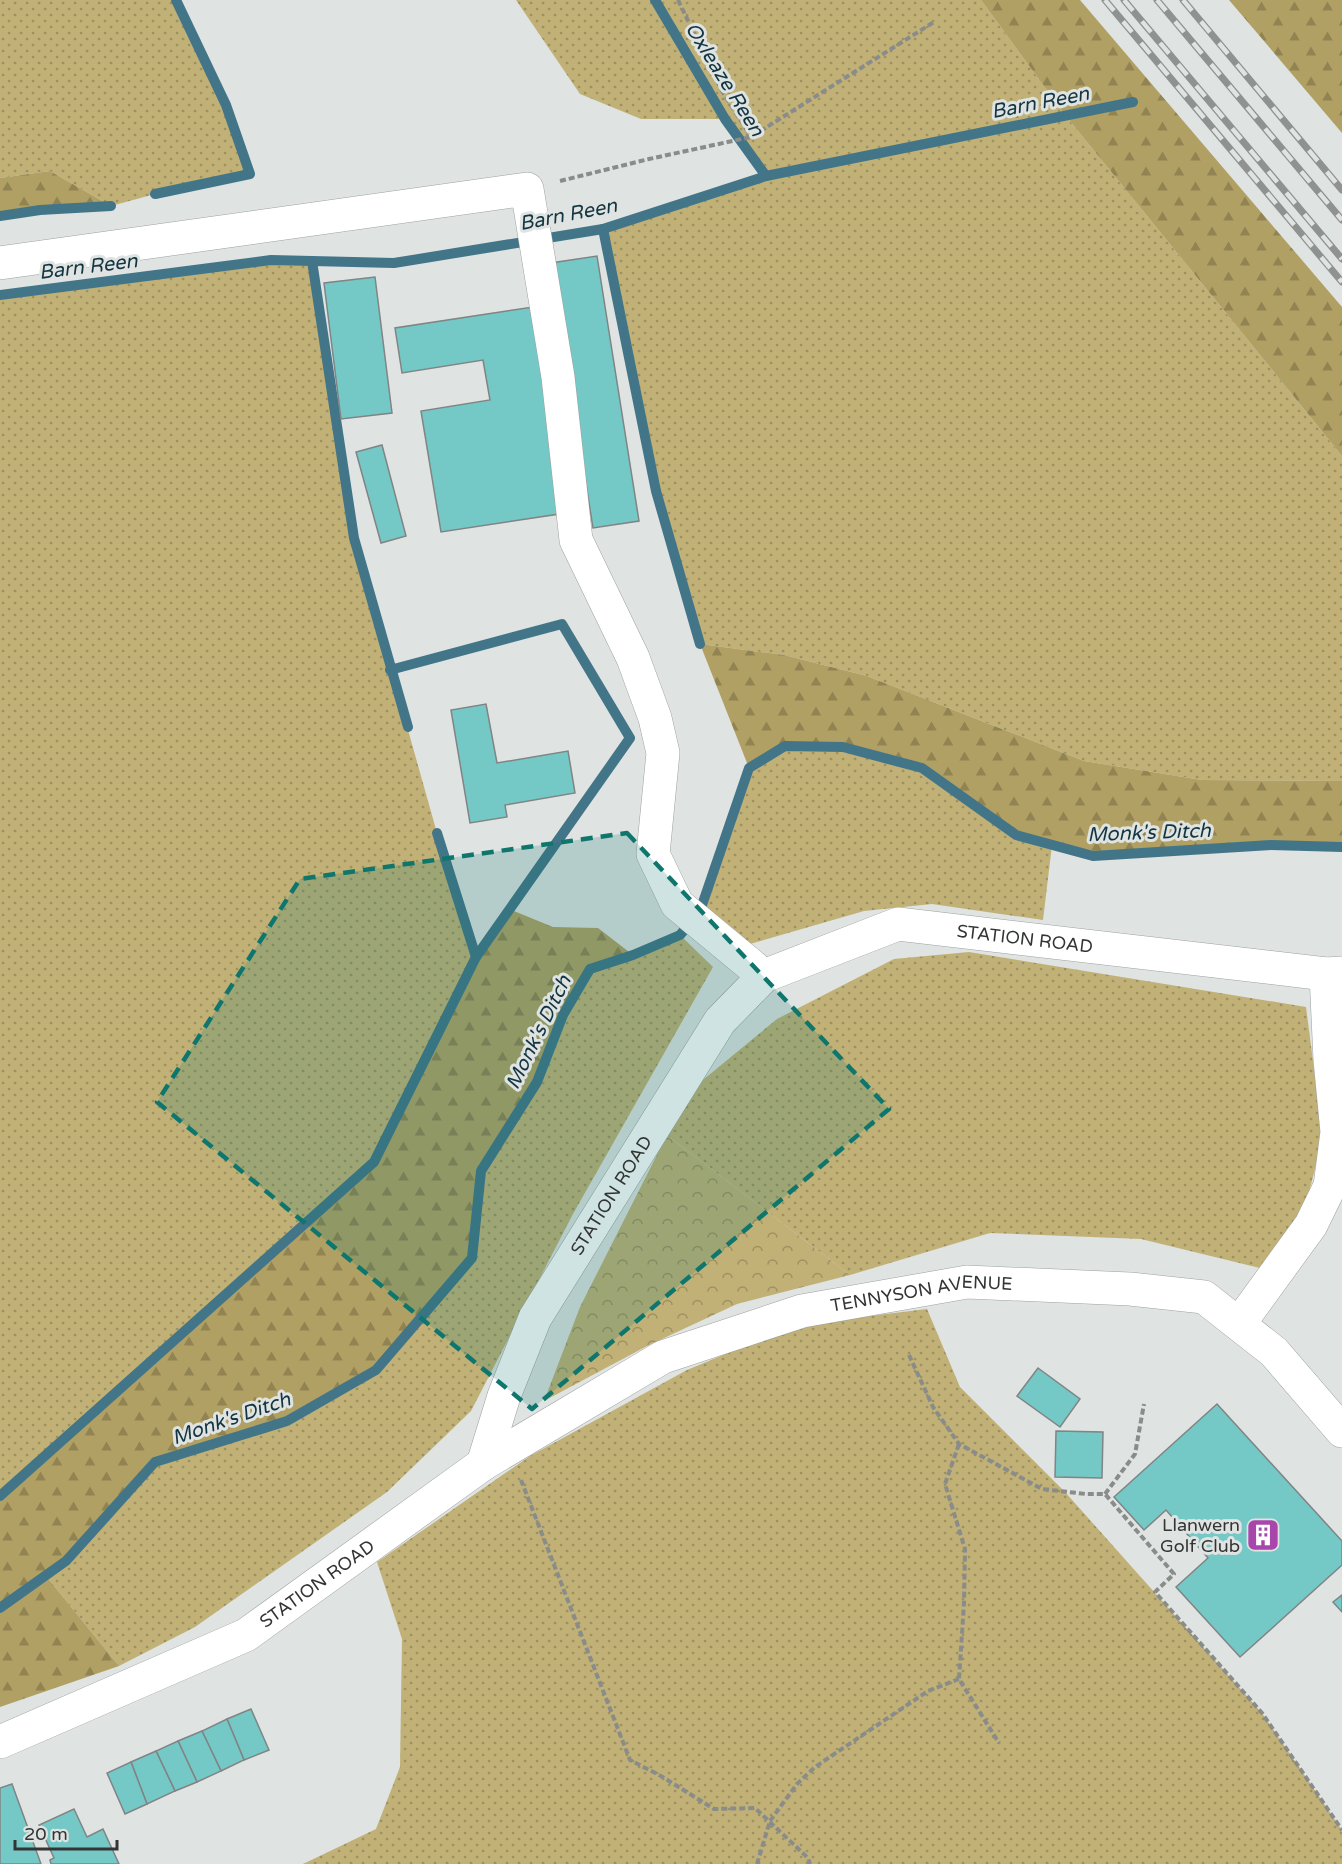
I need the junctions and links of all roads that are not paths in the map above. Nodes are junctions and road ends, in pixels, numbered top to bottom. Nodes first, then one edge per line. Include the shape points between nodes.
1 (0, 263) edge
2 (1334, 973) edge
3 (764, 976) junction
4 (1239, 1324) junction
5 (1342, 1431) edge
6 (496, 1456) junction
7 (0, 1742) edge

1 - 3 street via 527,189 558,377 576,540 633,658 663,753 653,854 677,904
2 - 3 street, STATION ROAD via 898,924
2 - 4 street via 1330,1060 1337,1132 1330,1186 1311,1225
3 - 6 street, STATION ROAD via 720,1021 535,1318 504,1396
4 - 5 street, TENNYSON AVENUE via 1274,1352
4 - 6 street, TENNYSON AVENUE via 1204,1297 1130,1289 967,1282 802,1311 663,1357
6 - 7 street, STATION ROAD via 246,1635

